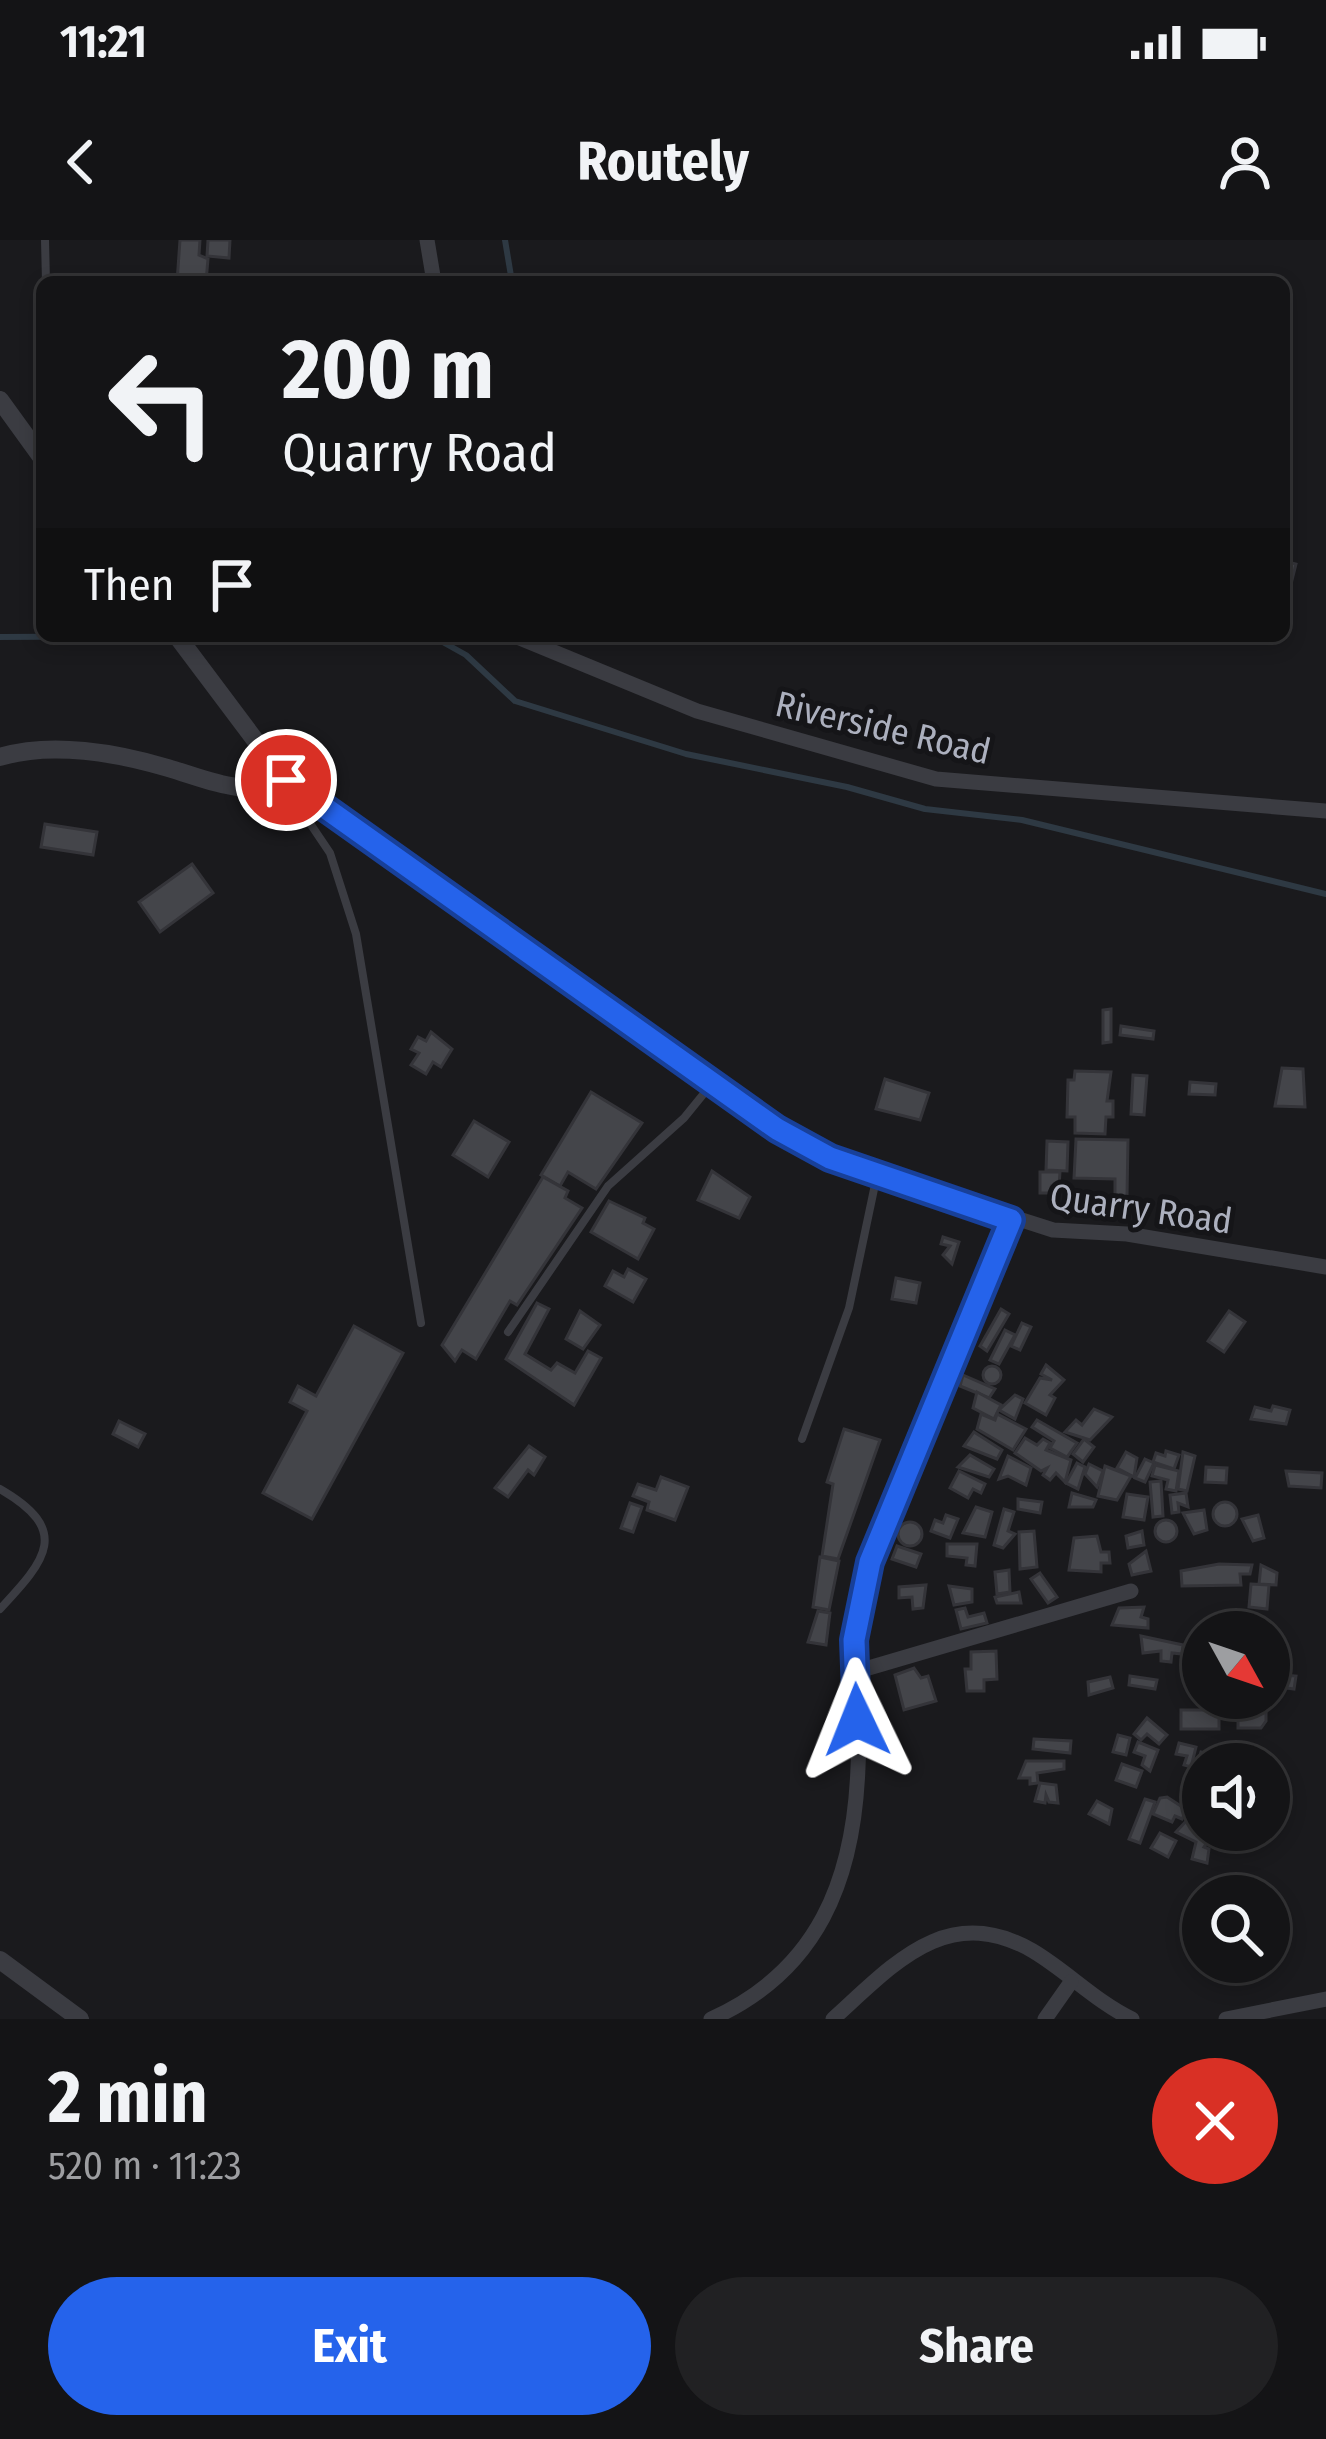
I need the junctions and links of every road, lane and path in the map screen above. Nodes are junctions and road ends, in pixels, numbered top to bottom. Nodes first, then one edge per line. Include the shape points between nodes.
1 (45, 240) edge
2 (427, 240) edge
3 (46, 276) edge
4 (433, 276) edge
5 (0, 400) edge
6 (36, 450) edge
7 (182, 642) edge
8 (530, 642) edge
9 (0, 757) edge
10 (293, 786) junction
11 (1326, 812) edge
12 (711, 1085) junction
13 (877, 1175) junction
14 (1011, 1220) junction
15 (1326, 1267) edge
16 (421, 1323) dead end
17 (508, 1332) dead end
18 (802, 1439) dead end
19 (0, 1489) edge
20 (1131, 1591) dead end
21 (0, 1609) edge
22 (855, 1672) junction
23 (0, 1960) edge
24 (1071, 1982) junction
25 (1326, 2000) edge
26 (59, 2010) edge
27 (80, 2019) edge
28 (714, 2019) edge
29 (833, 2019) edge
30 (1046, 2019) edge
31 (1132, 2019) edge
32 (1226, 2019) edge

1 - 3 lane
2 - 4 street
5 - 6 street
7 - 10 street
8 - 11 street, Riverside Road via 697,711 936,779
9 - 10 street via 65,751 121,757 245,792
10 - 12 street, Quarry Road
10 - 16 lane via 330,853 356,934
12 - 13 street, Quarry Road via 812,1148
12 - 17 lane via 608,1186
13 - 14 street, Quarry Road
13 - 18 lane via 849,1308
14 - 15 street, Quarry Road
14 - 22 street via 870,1562
19 - 21 lane via 46,1529 47,1549
20 - 22 street
22 - 28 street via 858,1767 830,1901 785,1975
23 - 26 street
24 - 29 street via 1032,1951 972,1932 943,1934 911,1951
24 - 30 street
24 - 31 street
25 - 32 street
26 - 27 street

